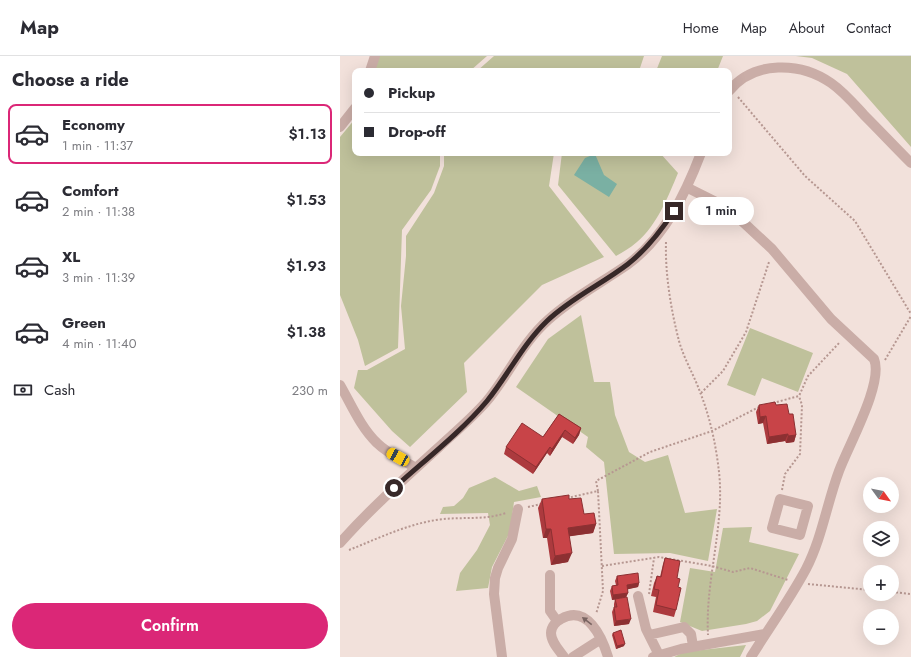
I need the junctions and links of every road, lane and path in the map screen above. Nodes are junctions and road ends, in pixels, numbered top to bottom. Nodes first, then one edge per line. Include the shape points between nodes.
1 (375, 56) edge
2 (371, 68) edge
3 (732, 87) edge
4 (732, 92) edge
5 (352, 112) edge
6 (340, 127) edge
7 (700, 156) edge
8 (911, 163) edge
9 (688, 188) junction
10 (666, 223) junction
11 (772, 249) junction
12 (911, 315) edge
13 (847, 334) junction
14 (876, 375) junction
15 (340, 386) edge
16 (701, 393) junction
17 (799, 396) junction
18 (766, 405) edge
19 (762, 406) edge
20 (712, 431) junction
21 (416, 468) junction
22 (598, 492) dead end
23 (780, 499) junction
24 (518, 509) dead end
25 (800, 535) junction
26 (818, 540) junction
27 (340, 543) edge
28 (602, 566) dead end
29 (712, 566) junction
30 (550, 575) dead end
31 (797, 583) junction
32 (863, 589) edge
33 (899, 593) edge
34 (911, 594) edge
35 (638, 596) dead end
36 (557, 621) junction
37 (765, 634) junction
38 (649, 635) junction
39 (601, 639) junction
40 (708, 644) junction
41 (693, 646) junction
42 (656, 656) edge
43 (502, 657) edge
44 (564, 657) edge
45 (573, 657) edge
46 (608, 657) edge
47 (751, 657) edge

1 - 2 street
3 - 8 street via 751,72 768,68 803,71 817,76 842,91
4 - 12 path via 805,176 856,221
5 - 6 street
7 - 9 street
9 - 10 street
9 - 11 street via 728,208
10 - 16 path via 665,255 679,342
10 - 21 street via 645,249 628,264 547,321 486,402
11 - 13 street via 830,319
11 - 16 path via 746,332 723,371
12 - 14 path
13 - 14 street via 874,359 877,366
13 - 17 path via 808,376
14 - 26 street via 857,432 839,472
15 - 21 street via 376,442
16 - 20 path
17 - 18 path
17 - 23 path via 802,405 800,454 786,474
19 - 20 path
20 - 22 path via 650,452 596,481
20 - 29 path via 719,473 720,513
21 - 27 street via 362,518
23 - 25 street via 808,506
23 - 25 street via 772,528
24 - 43 street via 512,539 495,578 494,594
25 - 26 street
26 - 31 street
28 - 29 path via 659,557
29 - 31 path via 733,572 750,568
29 - 40 path via 707,617
30 - 36 street via 550,611
31 - 32 path
31 - 37 street
33 - 34 path
35 - 38 street
39 -> 36 street via 593,625 584,617 574,614
36 - 44 street via 550,634
37 - 40 street
37 - 47 street
38 - 41 street via 684,627 691,634
38 - 42 street
39 - 45 street
39 - 46 street
40 - 41 street
41 - 42 street

